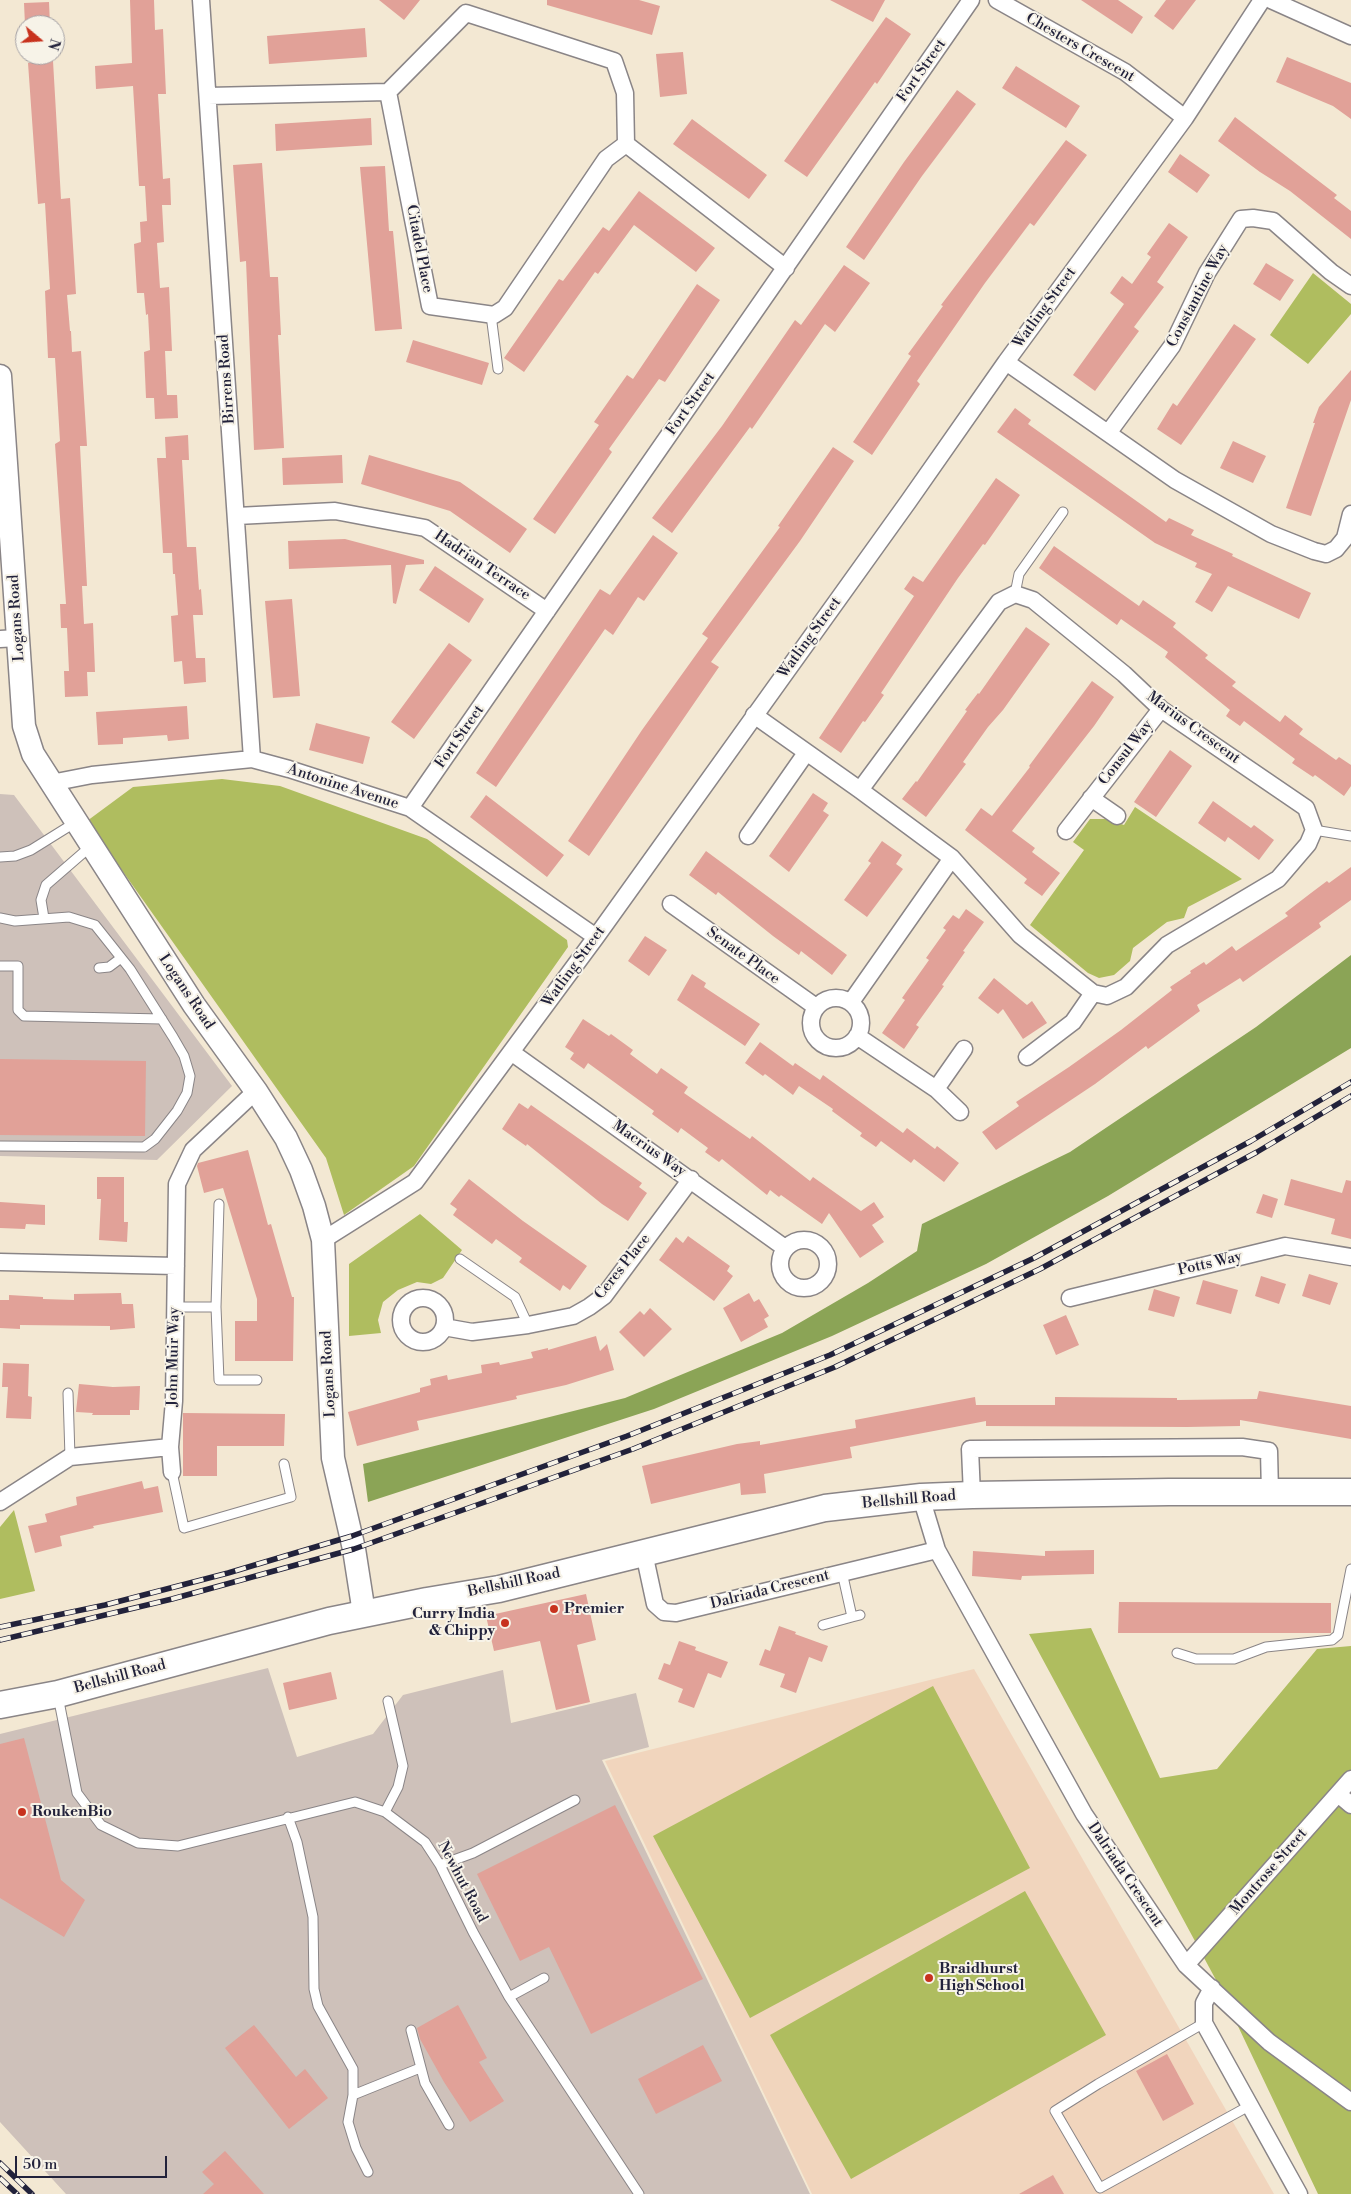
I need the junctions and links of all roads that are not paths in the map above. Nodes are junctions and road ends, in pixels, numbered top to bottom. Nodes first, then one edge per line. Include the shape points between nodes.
1 (201, 0) edge
2 (972, 0) edge
3 (997, 0) edge
4 (1262, 0) edge
5 (1271, 0) edge
6 (1017, 5) edge
7 (1351, 36) edge
8 (388, 92) junction
9 (208, 96) junction
10 (1185, 118) junction
11 (626, 144) junction
12 (786, 268) junction
13 (1351, 286) edge
14 (491, 314) junction
15 (1006, 362) junction
16 (498, 369) dead end
17 (0, 376) edge
18 (1109, 432) junction
19 (1063, 512) dead end
20 (1351, 514) edge
21 (237, 516) junction
22 (1016, 594) junction
23 (547, 611) junction
24 (9, 638) edge
25 (1161, 708) junction
26 (754, 715) junction
27 (806, 753) junction
28 (252, 759) junction
29 (51, 783) junction
30 (860, 790) junction
31 (1091, 798) junction
32 (410, 808) junction
33 (1118, 816) dead end
34 (76, 822) junction
35 (1314, 830) junction
36 (1066, 831) dead end
37 (748, 836) dead end
38 (1351, 836) edge
39 (91, 846) junction
40 (0, 857) edge
41 (952, 858) junction
42 (671, 904) dead end
43 (0, 918) edge
44 (44, 918) junction
45 (596, 937) junction
46 (121, 958) junction
47 (0, 966) edge
48 (99, 968) dead end
49 (1094, 993) junction
50 (852, 1002) junction
51 (816, 1007) junction
52 (162, 1019) junction
53 (857, 1036) junction
54 (964, 1049) dead end
55 (511, 1052) junction
56 (1027, 1057) dead end
57 (936, 1089) junction
58 (256, 1091) junction
59 (960, 1112) dead end
60 (0, 1146) edge
61 (691, 1179) junction
62 (219, 1204) dead end
63 (322, 1240) junction
64 (785, 1248) dead end
65 (1351, 1258) edge
66 (460, 1259) dead end
67 (0, 1262) edge
68 (176, 1266) junction
69 (1070, 1298) dead end
70 (175, 1307) junction
71 (216, 1307) junction
72 (528, 1325) junction
73 (444, 1327) dead end
74 (258, 1380) dead end
75 (68, 1394) dead end
76 (170, 1447) junction
77 (70, 1457) junction
78 (284, 1464) dead end
79 (172, 1472) joint
80 (1270, 1492) junction
81 (1351, 1492) edge
82 (972, 1495) junction
83 (920, 1497) junction
84 (0, 1502) edge
85 (937, 1550) junction
86 (644, 1553) junction
87 (1351, 1569) edge
88 (842, 1572) junction
89 (364, 1613) junction
90 (823, 1625) dead end
91 (1177, 1653) dead end
92 (58, 1694) junction
93 (388, 1701) dead end
94 (0, 1705) edge
95 (1351, 1779) edge
96 (1338, 1794) junction
97 (575, 1800) dead end
98 (1351, 1805) edge
99 (385, 1812) junction
100 (288, 1818) junction
101 (440, 1866) junction
102 (1186, 1965) junction
103 (544, 1978) dead end
104 (1212, 1988) junction
105 (509, 1997) junction
106 (1204, 2023) junction
107 (411, 2030) dead end
108 (420, 2068) junction
109 (353, 2095) junction
110 (1351, 2102) edge
111 (1249, 2106) junction
112 (449, 2125) dead end
113 (368, 2172) dead end
114 (639, 2194) edge
115 (1299, 2194) edge

1 - 9 street, Birrens Road
2 - 12 street, Fort Street
3 - 6 street, Chesters Crescent
4 - 10 street, Watling Street
5 - 7 street
6 - 10 street, Chesters Crescent via 1125,72
8 - 9 street
8 - 11 street via 466,13 614,61 625,93
8 - 14 street, Citadel Place via 430,306
9 - 21 street, Birrens Road
10 - 15 street, Watling Street
11 - 12 street
11 - 14 street via 606,159 504,308
12 - 23 street, Fort Street
13 - 18 street, Constantine Way via 1273,221 1241,220 1206,273 1172,346
14 - 16 lane
15 - 18 street
15 - 26 street, Watling Street
17 - 24 street, Logans Road
18 - 20 street via 1175,480 1271,534 1314,551 1326,554 1336,549 1345,538
19 - 22 lane via 1019,574
21 - 23 street, Hadrian Terrace via 335,511 425,528
21 - 28 street, Birrens Road
22 - 25 street, Marius Crescent via 1033,600
22 - 30 street via 999,602
23 - 32 street, Fort Street
24 - 29 street, Logans Road via 24,726 33,754
25 - 31 street, Consul Way
25 - 35 street, Marius Crescent via 1306,808
26 - 27 street
26 - 45 street, Watling Street
27 - 30 street
27 - 37 street
28 - 29 street, Antonine Avenue via 92,775
28 - 32 street, Antonine Avenue
29 - 34 street, Logans Road
30 - 41 street
31 - 33 street, Consul Way
31 - 36 street, Consul Way
32 - 45 street, Antonine Avenue
34 - 39 street, Logans Road
34 - 40 lane via 31,850
35 - 38 lane
35 - 49 street via 1308,844 1278,879 1167,945 1126,986 1107,996
39 - 44 lane via 46,884 41,900
39 - 58 street, Logans Road via 194,1005
41 - 49 street via 1020,935
41 - 50 street
42 - 51 street, Senate Place
43 - 44 lane via 15,921
44 - 46 lane via 69,916 95,925
45 - 55 street, Watling Street
46 - 48 lane via 109,967
46 - 52 lane
47 - 52 lane via 18,966 18,1010 24,1016
49 - 56 street via 1073,1022
50 - 51 street via 828,998
50 - 53 street via 861,1022
51 - 53 street via 812,1014 812,1031 821,1044 837,1048 852,1042
52 - 60 lane via 184,1056 190,1083 177,1111 150,1144 134,1148
53 - 57 street
54 - 57 street
55 - 61 street, Macrius Way
55 - 63 street, Watling Street via 415,1182
57 - 59 street
58 - 63 street, Logans Road via 286,1138 301,1170
58 - 68 street, John Muir Way via 193,1150 177,1184
61 - 64 street, Macrius Way
61 - 72 street, Ceres Place via 604,1296 573,1316
62 - 71 lane
63 - 89 street, Logans Road via 333,1458 354,1549
65 - 69 street, Potts Way via 1285,1246
66 - 72 lane via 515,1297
67 - 68 street
68 - 70 street, John Muir Way
70 - 71 lane
70 - 76 street, John Muir Way
71 - 74 lane via 219,1380
72 - 73 street, Ceres Place via 472,1332
75 - 77 lane
76 - 77 street
76 - 79 street, John Muir Way
77 - 84 street
78 - 79 lane via 291,1497 184,1528
80 - 81 main road, Bellshill Road
80 - 82 main road, Bellshill Road
80 - 82 street, Bellshill Road via 1269,1451 1255,1448 970,1449
82 - 83 main road, Bellshill Road
83 - 85 street, Dalriada Crescent
83 - 86 main road, Bellshill Road via 825,1508
85 - 88 street, Dalriada Crescent
85 - 102 street, Dalriada Crescent via 1084,1814
86 - 88 street, Dalriada Crescent via 655,1604 664,1612 676,1613
86 - 89 main road, Bellshill Road via 499,1589
87 - 91 lane via 1338,1635 1332,1640 1266,1647 1234,1659 1196,1659
88 - 90 lane via 856,1616
89 - 92 main road, Bellshill Road
92 - 94 main road, Bellshill Road
92 - 100 lane, Newhut Road via 77,1793 101,1825 138,1843 178,1846
93 - 99 lane via 403,1766 398,1787
95 - 96 street, Montrose Street
96 - 98 street
96 - 102 street, Montrose Street
97 - 101 lane via 473,1853
99 - 100 lane, Newhut Road via 355,1802
99 - 101 lane, Newhut Road via 425,1842
100 - 109 lane via 297,1842 313,1917 314,1990 318,2006 353,2069
101 - 105 lane, Newhut Road
102 - 104 street, Dalriada Crescent
103 - 105 lane
104 - 106 street via 1204,2003
104 - 110 street, Dalriada Crescent via 1269,2042
105 - 114 lane, Newhut Road
106 - 111 street
106 - 111 lane via 1055,2111 1100,2188
107 - 108 lane
108 - 109 lane
108 - 112 lane
109 - 113 lane via 348,2122
111 - 115 street

